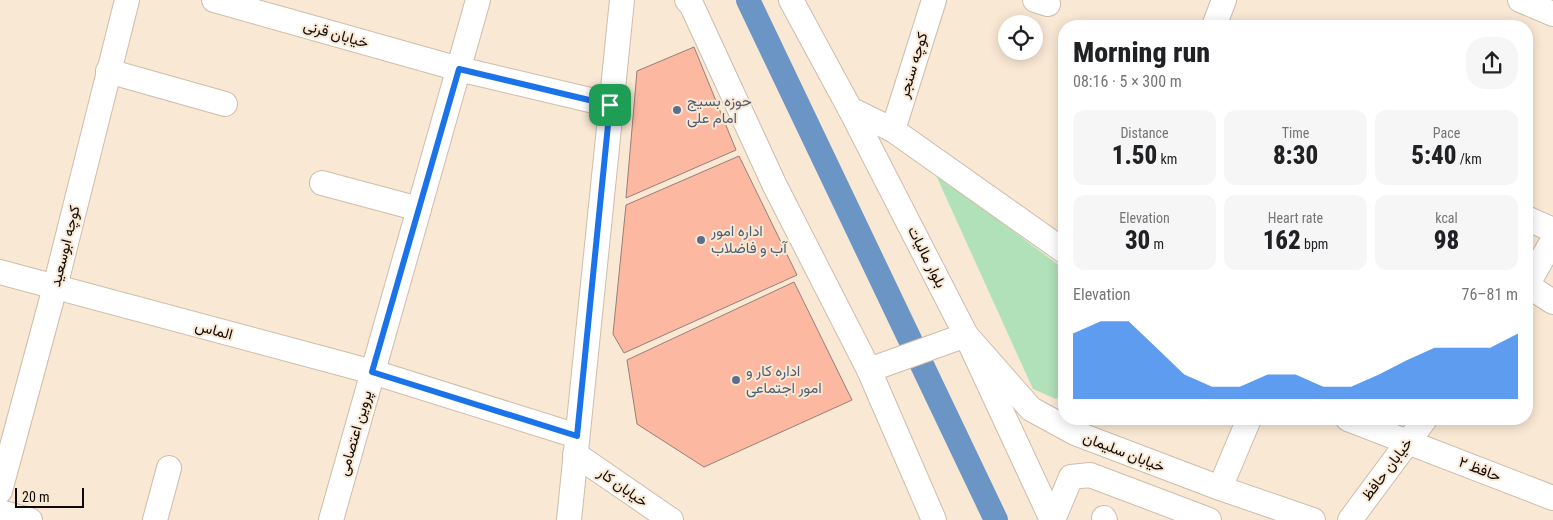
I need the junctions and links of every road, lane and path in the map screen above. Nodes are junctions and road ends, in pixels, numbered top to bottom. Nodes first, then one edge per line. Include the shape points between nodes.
1 (127, 0) edge
2 (214, 0) edge
3 (478, 0) edge
4 (622, 0) edge
5 (687, 0) edge
6 (791, 0) edge
7 (934, 0) edge
8 (1224, 0) edge
9 (1520, 0) edge
10 (1553, 14) edge
11 (1216, 20) edge
12 (459, 69) junction
13 (108, 71) junction
14 (225, 104) dead end
15 (610, 105) junction
16 (850, 109) junction
17 (893, 130) junction
18 (322, 183) dead end
19 (419, 209) junction
20 (1533, 221) edge
21 (1553, 230) edge
22 (1553, 240) edge
23 (1058, 246) edge
24 (0, 272) edge
25 (1533, 275) edge
26 (55, 287) junction
27 (1533, 290) edge
28 (1553, 302) edge
29 (966, 335) junction
30 (869, 370) junction
31 (372, 372) junction
32 (1058, 419) edge
33 (1246, 425) edge
34 (1364, 425) edge
35 (1420, 425) edge
36 (1077, 426) edge
37 (1408, 441) junction
38 (576, 445) junction
39 (169, 468) dead end
40 (1220, 488) junction
41 (0, 491) edge
42 (1553, 498) edge
43 (0, 512) edge
44 (30, 520) edge
45 (155, 520) edge
46 (331, 520) edge
47 (569, 520) edge
48 (671, 520) edge
49 (934, 520) edge
50 (1052, 520) edge
51 (1209, 520) edge
52 (1313, 520) edge
53 (1350, 520) edge

1 - 13 street, کوچه ابوسعید
2 - 12 street, خیابان قرنی
3 - 12 street, پروین اعتصامی
4 - 15 street
5 - 30 street via 775,186
6 - 16 street, بلوار مالیات
7 - 17 street, کوچه سنجر
8 - 11 street
9 - 10 street
12 - 15 street, خیابان قرنی
12 - 19 street, پروین اعتصامی
13 - 14 street
13 - 26 street, کوچه ابوسعید
15 - 38 street
16 - 17 street
16 - 29 street, بلوار مالیات
17 - 23 street
18 - 19 street
19 - 31 street, پروین اعتصامی
20 - 21 street
22 - 25 street
24 - 26 street, الماس
26 - 31 street, الماس
26 - 41 street, کوچه ابوسعید
27 - 28 street
29 - 30 street
29 - 32 street, خیابان سلیمان via 1031,409
29 - 50 street, بلوار مالیات
30 - 49 street
31 - 38 street, الماس
31 - 46 street, پروین اعتصامی
33 - 40 street
34 - 37 street, حافظ ۲
35 - 37 street, خیابان حافظ
36 - 40 street, خیابان سلیمان
37 - 42 street, حافظ ۲
37 - 53 street, خیابان حافظ
38 - 47 street
38 - 48 street, خیابان کار
39 - 45 street
40 - 52 street, خیابان سلیمان
43 - 44 street
50 - 51 street via 1071,477 1090,475

